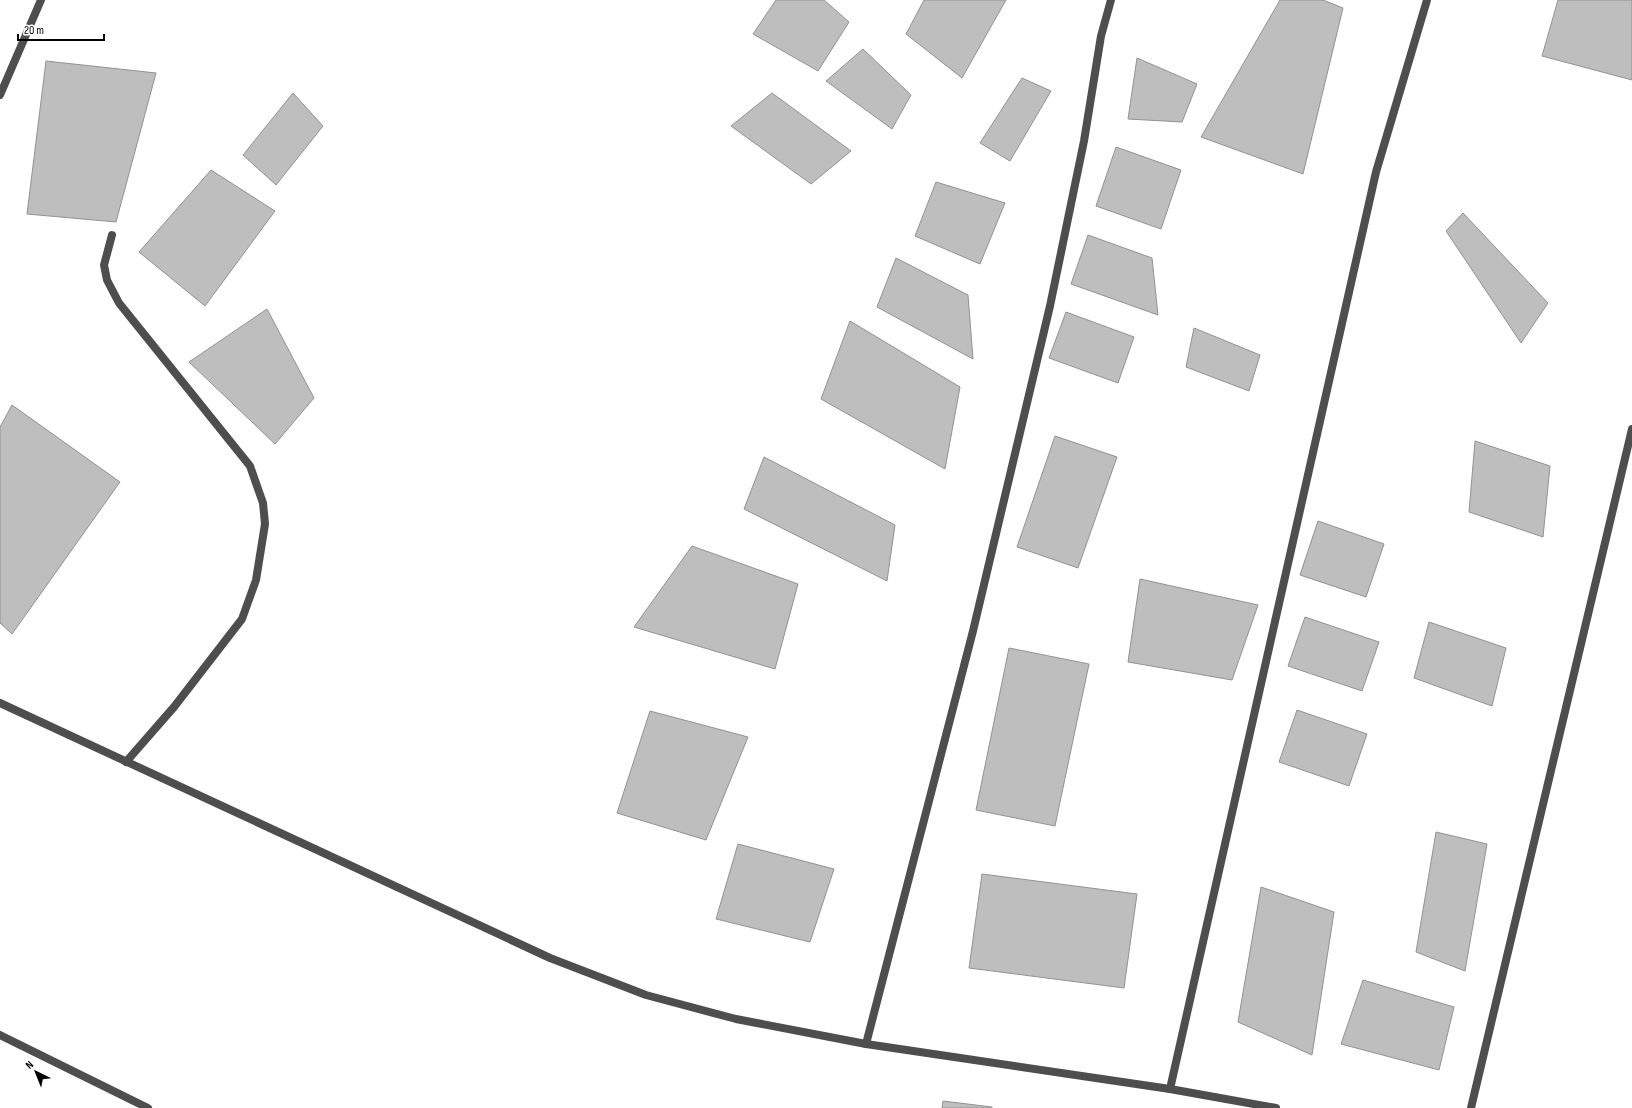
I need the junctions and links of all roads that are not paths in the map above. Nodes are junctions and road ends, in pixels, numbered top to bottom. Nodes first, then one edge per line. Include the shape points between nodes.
1 (41, 0) edge
2 (1111, 0) edge
3 (1427, 0) edge
4 (0, 95) edge
5 (112, 235) dead end
6 (1632, 428) edge
7 (0, 703) edge
8 (126, 762) junction
9 (0, 1035) edge
10 (866, 1044) junction
11 (1170, 1089) junction
12 (148, 1108) edge
13 (1276, 1108) edge
14 (1471, 1108) edge

1 - 4 street
2 - 10 street via 1101,36 1084,140 1048,314 973,631
3 - 11 street via 1376,172
5 - 8 street via 104,265 107,280 120,303 250,466 263,503 265,524 256,580 242,619 174,707
6 - 14 street
7 - 8 street
8 - 10 street via 550,958 646,995 736,1019
9 - 12 street
10 - 11 street
11 - 13 street

